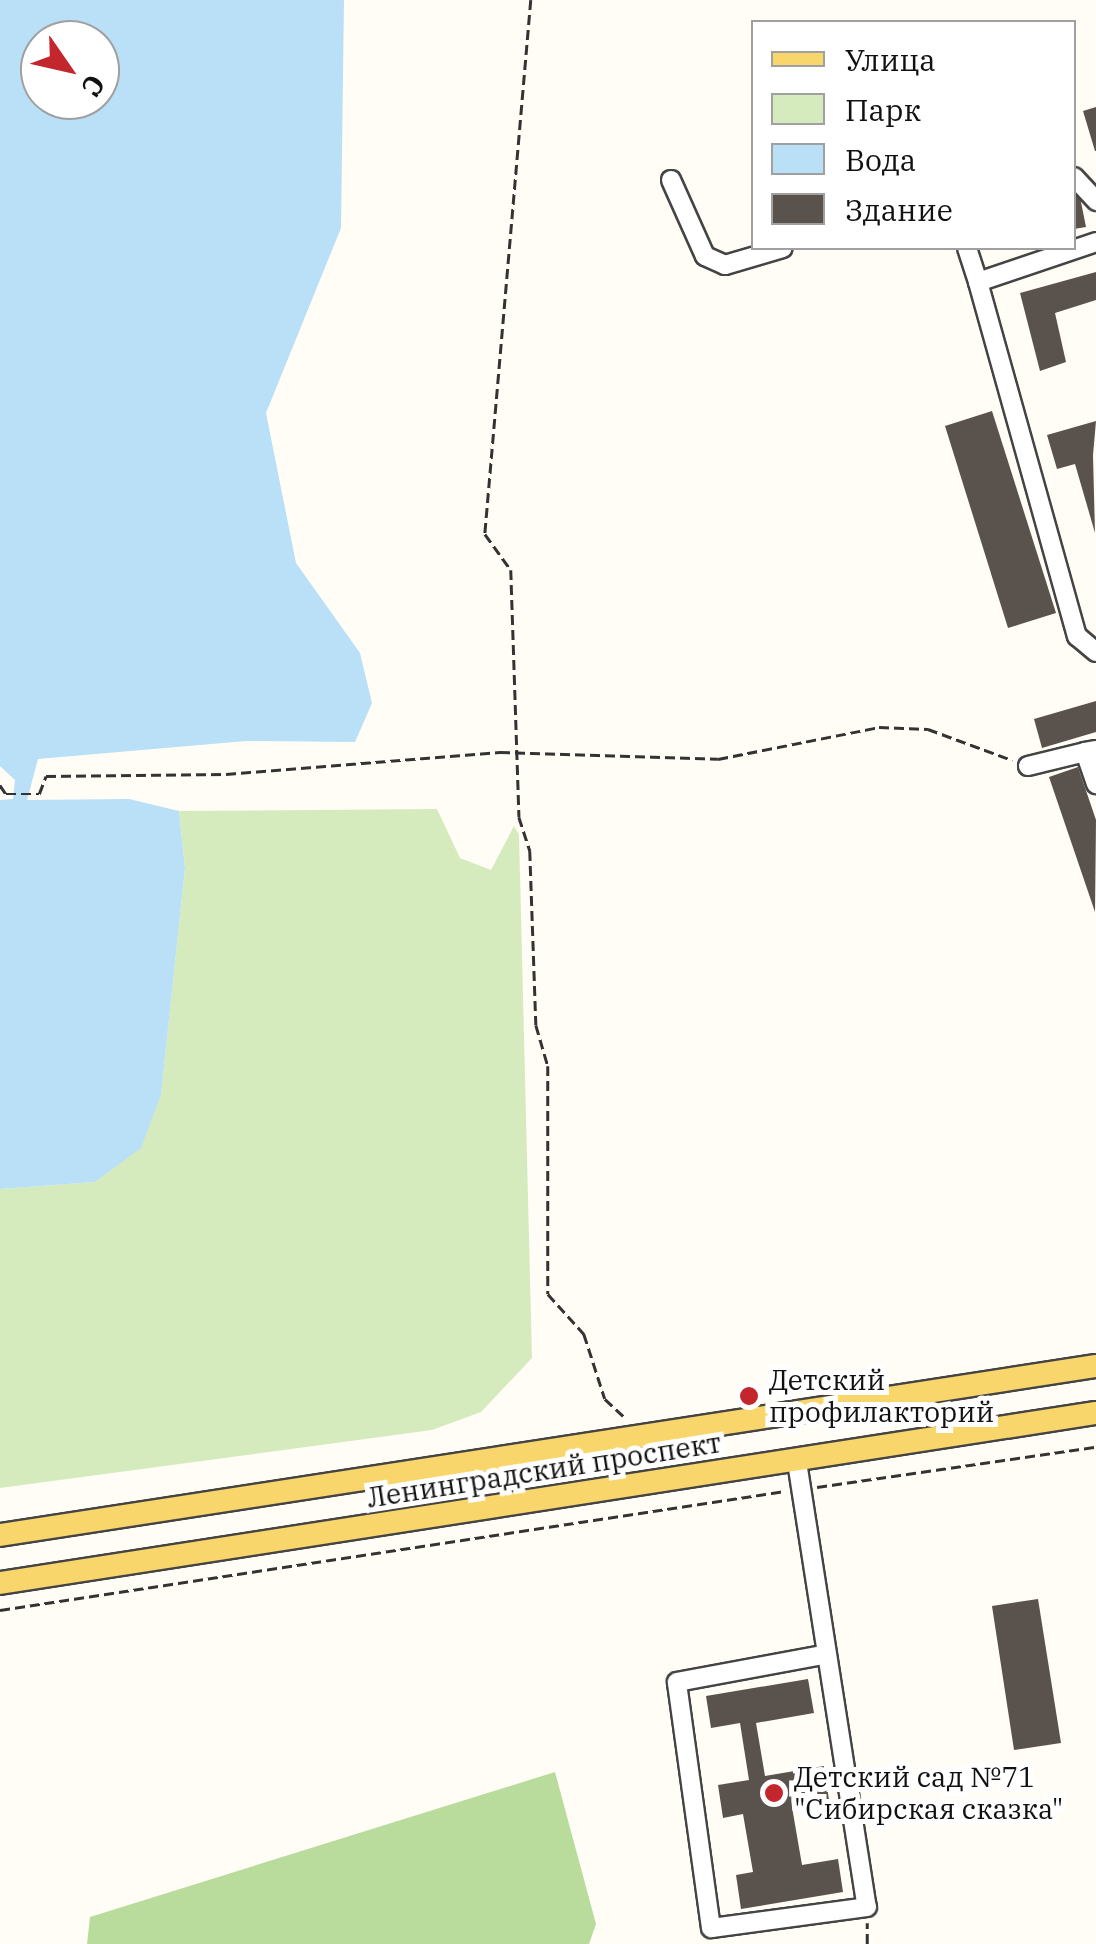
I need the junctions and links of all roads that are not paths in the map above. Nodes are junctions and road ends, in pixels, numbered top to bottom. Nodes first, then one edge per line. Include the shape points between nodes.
1 (1076, 179) edge
2 (671, 180) dead end
3 (1096, 201) edge
4 (776, 250) edge
5 (967, 250) edge
6 (1072, 250) edge
7 (978, 282) junction
8 (1096, 652) edge
9 (1090, 751) edge
10 (1028, 766) road end
11 (1096, 784) edge
12 (1096, 1366) edge
13 (1096, 1413) edge
14 (797, 1462) junction
15 (0, 1535) edge
16 (0, 1583) edge
17 (823, 1655) junction

1 - 3 lane
2 - 4 lane via 705,256 725,264
5 - 7 lane
6 - 7 lane
7 - 8 lane via 1078,636
9 - 10 lane
9 - 11 lane
12 - 15 main road, Ленинградский проспект
13 - 14 main road, Ленинградский проспект
14 - 16 main road, Ленинградский проспект
14 - 17 lane
17 - 17 lane via 867,1907 711,1928 678,1682

